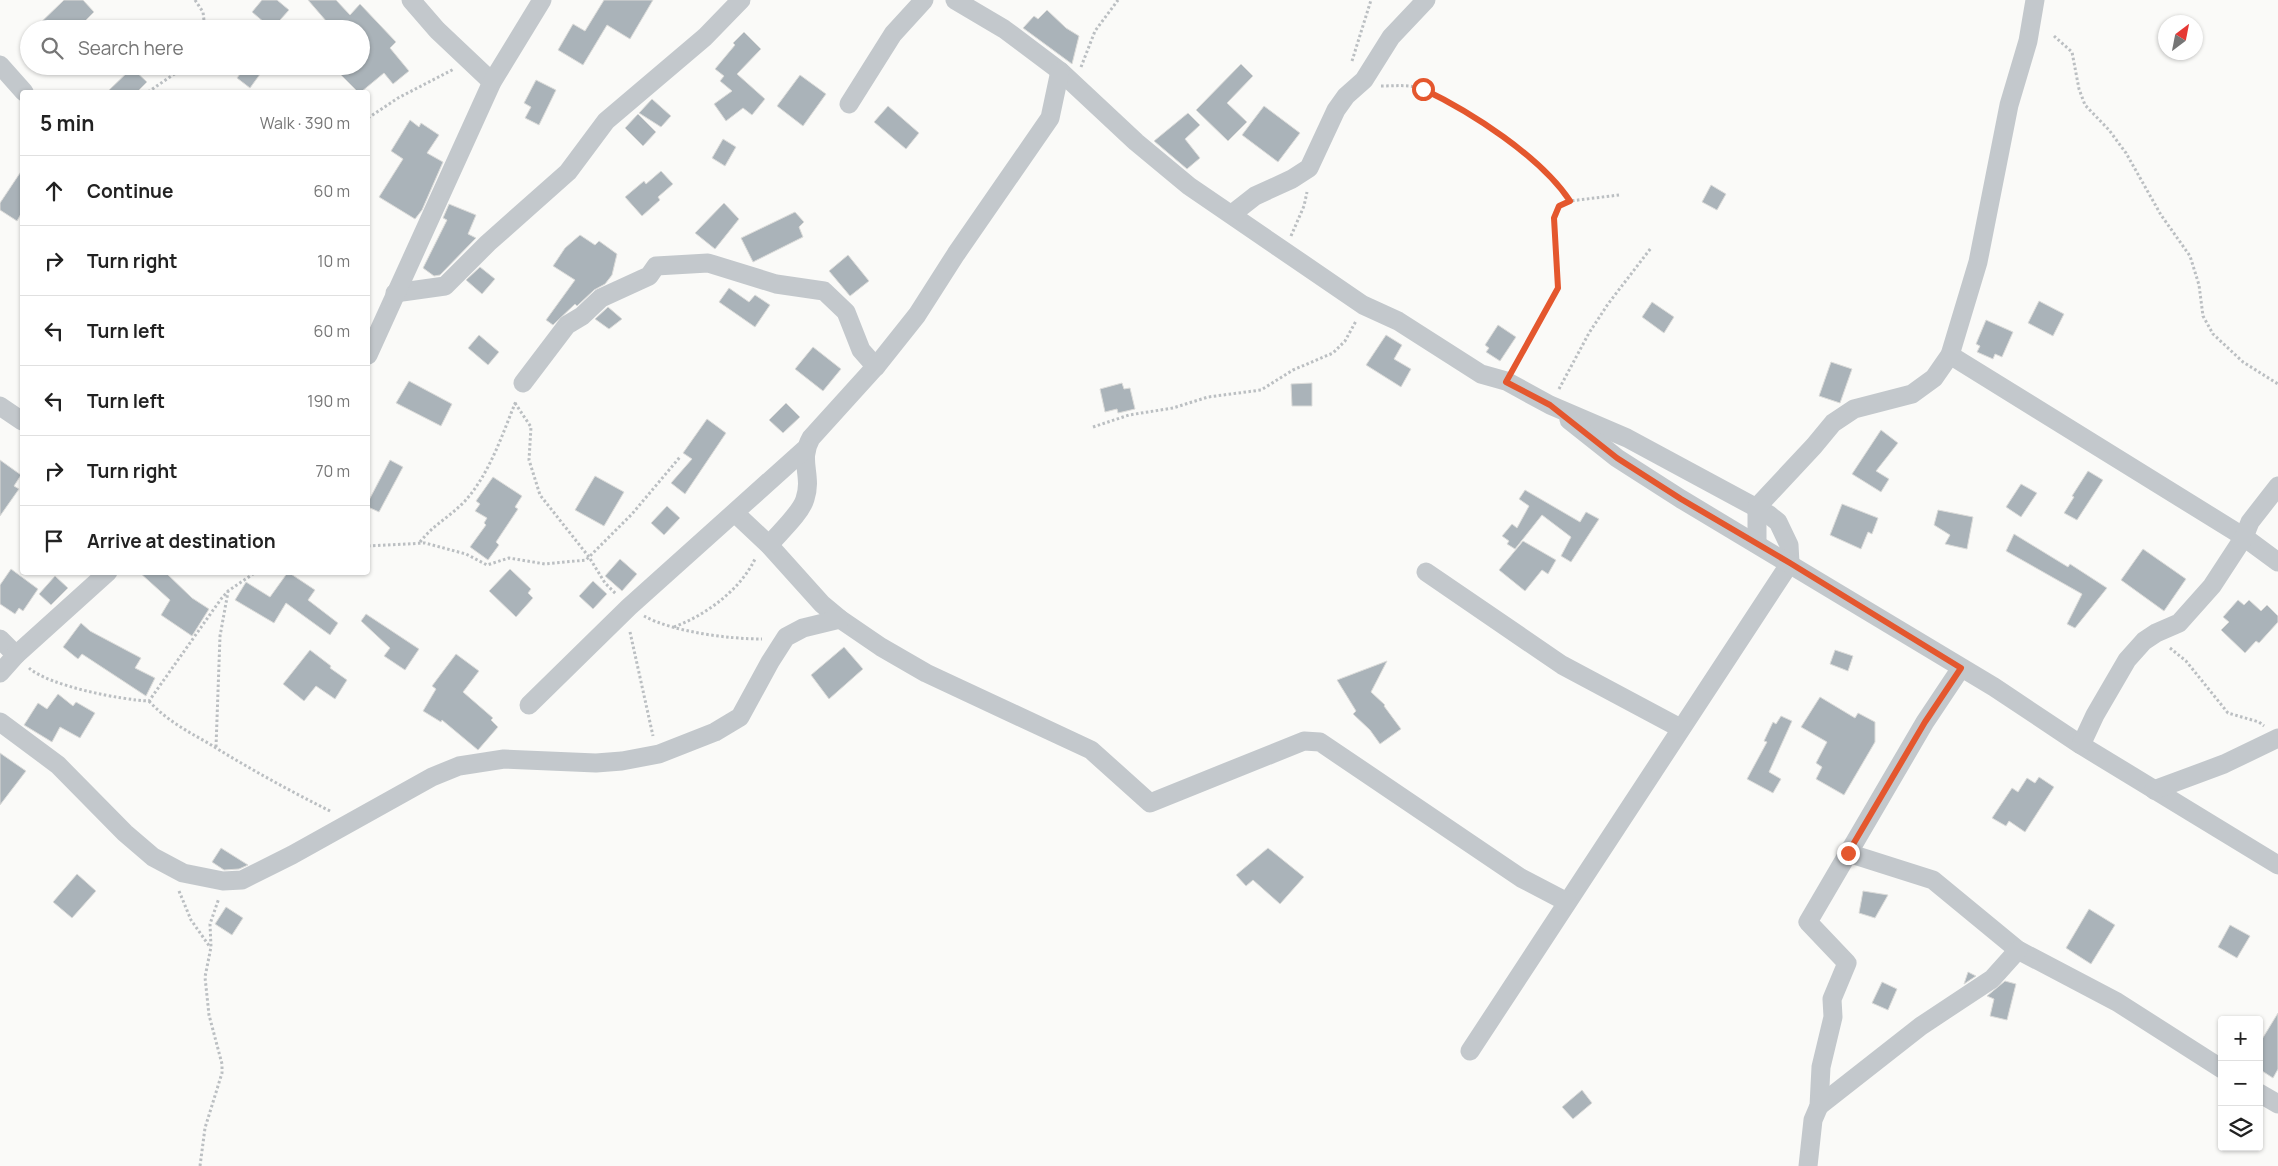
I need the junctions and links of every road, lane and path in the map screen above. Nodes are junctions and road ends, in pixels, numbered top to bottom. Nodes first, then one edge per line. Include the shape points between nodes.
1 (195, 0) edge
2 (411, 0) edge
3 (542, 0) edge
4 (741, 0) edge
5 (924, 0) edge
6 (955, 0) edge
7 (1118, 0) edge
8 (1371, 0) edge
9 (1426, 0) edge
10 (2035, 0) edge
11 (204, 20) edge
12 (2054, 36) dead end
13 (468, 60) junction
14 (0, 64) edge
15 (1351, 65) dead end
16 (1060, 71) junction
17 (173, 75) edge
18 (492, 82) junction
19 (1074, 84) junction
20 (1356, 88) junction
21 (22, 90) edge
22 (151, 90) edge
23 (849, 104) dead end
24 (370, 117) edge
25 (1309, 168) junction
26 (1619, 195) dead end
27 (1570, 201) junction
28 (1232, 214) junction
29 (1651, 248) dead end
30 (1285, 250) junction
31 (396, 293) junction
32 (1363, 305) junction
33 (370, 350) edge
34 (1950, 356) junction
35 (876, 368) junction
36 (1506, 382) junction
37 (523, 383) joint
38 (2278, 384) edge
39 (515, 402) junction
40 (1550, 405) junction
41 (0, 406) edge
42 (20, 420) edge
43 (1093, 427) dead end
44 (804, 450) junction
45 (680, 457) dead end
46 (2278, 486) edge
47 (1757, 507) junction
48 (735, 513) junction
49 (2244, 537) junction
50 (419, 542) junction
51 (766, 542) junction
52 (1757, 544) junction
53 (370, 546) edge
54 (590, 557) junction
55 (2278, 562) edge
56 (1790, 563) junction
57 (1426, 572) dead end
58 (105, 575) edge
59 (252, 575) edge
60 (228, 591) junction
61 (629, 607) junction
62 (840, 619) junction
63 (674, 627) junction
64 (2156, 633) junction
65 (786, 637) junction
66 (0, 638) edge
67 (16, 655) junction
68 (1961, 668) junction
69 (0, 673) edge
70 (149, 701) junction
71 (530, 705) dead end
72 (0, 722) edge
73 (1680, 728) junction
74 (2277, 738) edge
75 (2081, 745) junction
76 (216, 748) junction
77 (659, 754) junction
78 (2154, 790) junction
79 (353, 822) junction
80 (1848, 853) junction
81 (2278, 865) edge
82 (170, 868) junction
83 (225, 881) junction
84 (1567, 902) junction
85 (211, 948) junction
86 (2018, 950) junction
87 (1470, 1051) dead end
88 (2218, 1066) edge
89 (2263, 1095) edge
90 (2278, 1104) edge
91 (1819, 1106) junction
92 (200, 1166) edge
93 (1808, 1166) edge

1 - 11 path
2 - 13 street
3 - 18 street
4 - 31 street via 706,37 606,121 568,172 445,286
5 - 23 street via 893,34
6 - 16 street via 1004,29
7 - 19 path via 1095,31
8 - 15 path
9 - 20 street via 1391,37
10 - 34 street via 2028,41 2009,105 1978,262
12 - 38 path via 2072,52 2085,105 2126,152 2161,215 2190,256 2199,285 2203,316 2214,334 2243,362
13 - 18 street
13 - 24 path
14 - 21 street
16 - 19 street
16 - 35 street via 1050,118 917,315
17 - 22 path
18 - 31 street
19 - 28 street via 1160,163
20 - 25 street via 1336,110
20 - 27 path via 1406,85 1439,97 1492,129 1534,161
25 - 28 street via 1255,196
25 - 30 path via 1305,202
26 - 27 path
27 - 36 path via 1559,206 1554,218 1558,288
28 - 30 street
29 - 40 path via 1589,333
30 - 32 street
31 - 33 street
32 - 36 street via 1398,321 1481,374
32 - 43 path via 1345,340 1333,353 1293,370 1264,389 1208,397
34 - 47 street via 1934,378 1912,394 1854,409 1833,423
34 - 49 street
35 - 37 street via 861,350 846,312 824,291 776,284 708,263 656,266 649,276 601,298 567,326
35 - 44 street via 811,438
36 - 40 street
37 - 39 path
39 - 50 path via 484,475 466,500
39 - 54 path via 531,427 529,460 540,495
40 - 47 street via 1628,438
40 - 52 street via 1617,458
41 - 42 street
44 - 48 street
44 - 51 street via 808,484 803,506
45 - 54 path
46 - 49 street via 2250,522
47 - 52 street
47 - 56 street via 1778,522 1789,545
48 - 51 street
48 - 61 street
49 - 55 street
49 - 64 street via 2212,586 2179,622
50 - 53 path
50 - 54 path via 466,554 488,566 509,558 545,564
51 - 62 street via 822,604
51 - 63 path via 738,583 706,612
52 - 56 street
54 - 61 path via 604,583
56 - 68 street
56 - 73 street
57 - 73 street via 1562,666
58 - 67 street
59 - 60 path
60 - 70 path
60 - 76 path via 220,636
61 - 63 path via 652,621
61 - 71 street
61 - 77 path via 630,633
62 - 65 street via 803,628
62 - 84 street via 926,673 1091,750 1150,803 1304,741 1320,742 1521,878
63 - 65 path via 748,639
64 - 74 path via 2186,661 2223,709 2259,722
64 - 75 street via 2127,660
65 - 77 street via 740,717 715,732
66 - 67 street
67 - 69 street
67 - 70 path via 41,676 103,696
68 - 75 street
68 - 80 street via 1925,722
70 - 76 path via 174,723
72 - 82 street via 58,765 125,833
73 - 84 street
74 - 78 street via 2224,764
75 - 78 street
76 - 79 path
77 - 79 street via 608,763 504,759 459,766 432,777
78 - 81 street
79 - 83 street via 242,880
80 - 86 street via 1933,880
80 - 91 street via 1808,922 1847,963 1832,999 1833,1017 1820,1067
82 - 83 street
82 - 85 path via 191,920
83 - 85 path via 210,924
84 - 87 street
85 - 92 path via 205,977 206,990 222,1074 205,1128
86 - 88 street via 2117,1002
86 - 91 street via 1992,979 1922,1026
89 - 90 street
91 - 93 street via 1813,1120

